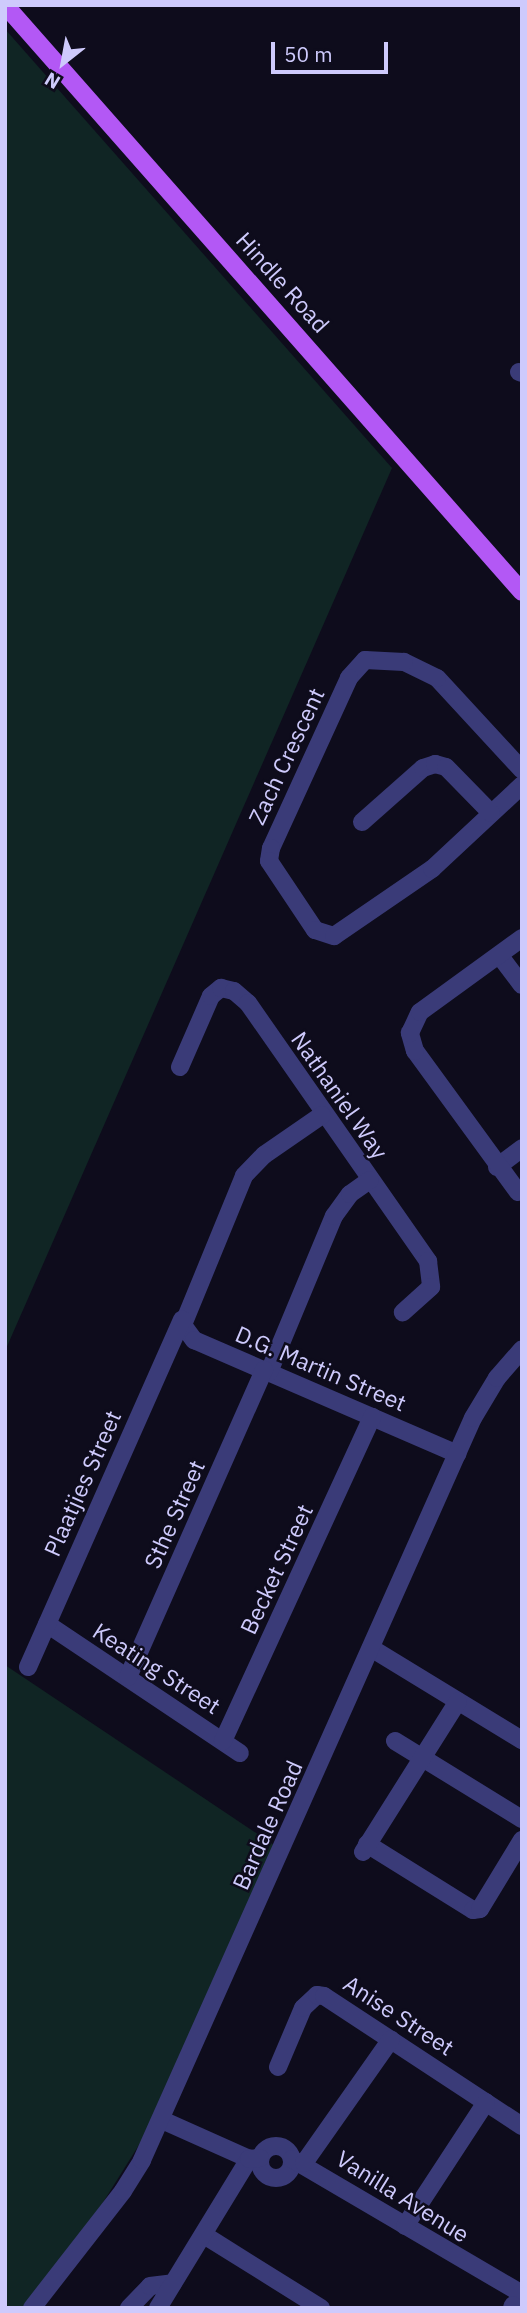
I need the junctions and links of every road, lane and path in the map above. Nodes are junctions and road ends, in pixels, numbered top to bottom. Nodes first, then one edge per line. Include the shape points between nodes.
1 (5, 5) edge
2 (522, 592) edge
3 (522, 770) edge
4 (522, 785) edge
5 (491, 813) junction
6 (362, 822) dead end
7 (522, 938) edge
8 (500, 956) junction
9 (522, 985) edge
10 (180, 1067) dead end
11 (322, 1115) junction
12 (522, 1148) edge
13 (497, 1167) junction
14 (370, 1180) junction
15 (518, 1192) dead end
16 (403, 1312) dead end
17 (184, 1316) junction
18 (522, 1349) edge
19 (266, 1371) junction
20 (372, 1417) junction
21 (457, 1454) junction
22 (47, 1625) junction
23 (371, 1648) junction
24 (28, 1667) dead end
25 (128, 1677) junction
26 (458, 1701) junction
27 (522, 1740) edge
28 (223, 1741) junction
29 (396, 1741) dead end
30 (240, 1753) dead end
31 (422, 1757) junction
32 (522, 1819) edge
33 (522, 1840) edge
34 (391, 2039) junction
35 (278, 2067) dead end
36 (486, 2102) junction
37 (162, 2120) junction
38 (522, 2126) edge
39 (254, 2159) junction
40 (298, 2161) junction
41 (405, 2226) junction
42 (204, 2235) junction
43 (173, 2283) junction
44 (516, 2302) edge
45 (32, 2308) edge
46 (129, 2308) edge
47 (158, 2308) edge
48 (321, 2308) edge

1 - 2 main road, Hindle Road
3 - 5 street, Zach Crescent via 437,678 404,662 365,660 349,678 271,848 270,861 315,930 334,936 432,869
4 - 5 street, Zach Crescent
5 - 6 street via 446,767 435,764 424,768
7 - 8 street
8 - 9 street
8 - 13 street via 420,1012 410,1033 415,1051
10 - 11 street, Nathaniel Way via 205,1005 220,988 228,988 248,1003
11 - 14 street, Nathaniel Way
11 - 17 street, Plaatjies Street via 264,1155 244,1176
12 - 13 street
13 - 15 street
14 - 16 street, Nathaniel Way via 432,1270 431,1287
14 - 19 street, Sthe Street via 350,1194 334,1216
17 - 19 street, D.G. Martin Street via 194,1340
17 - 22 street, Plaatjies Street
18 - 21 street, Bardale Road via 484,1397
19 - 20 street, D.G. Martin Street
19 - 25 street, Sthe Street
20 - 21 street, D.G. Martin Street
20 - 28 street, Becket Street
21 - 23 street, Bardale Road
22 - 24 street, Plaatjies Street
22 - 25 street, Keating Street
23 - 26 street
23 - 37 street, Bardale Road
25 - 28 street, Keating Street
26 - 27 street
26 - 31 street
28 - 30 street, Keating Street
29 - 31 street
31 - 32 street
31 - 33 street via 365,1848 472,1910 480,1909
34 - 35 street, Anise Street via 340,2003 317,1995 303,2008
34 - 36 street, Anise Street
34 - 40 street
36 - 38 street, Anise Street
36 - 41 street
37 - 39 street
37 - 45 street, Bardale Road via 123,2191
39 - 40 street via 275,2146
39 - 40 street via 273,2179 288,2174
39 - 42 street
40 - 41 street, Vanilla Avenue
41 - 44 street, Vanilla Avenue via 487,2276
42 - 43 street
42 - 48 street
43 - 46 street via 149,2286
43 - 47 street

